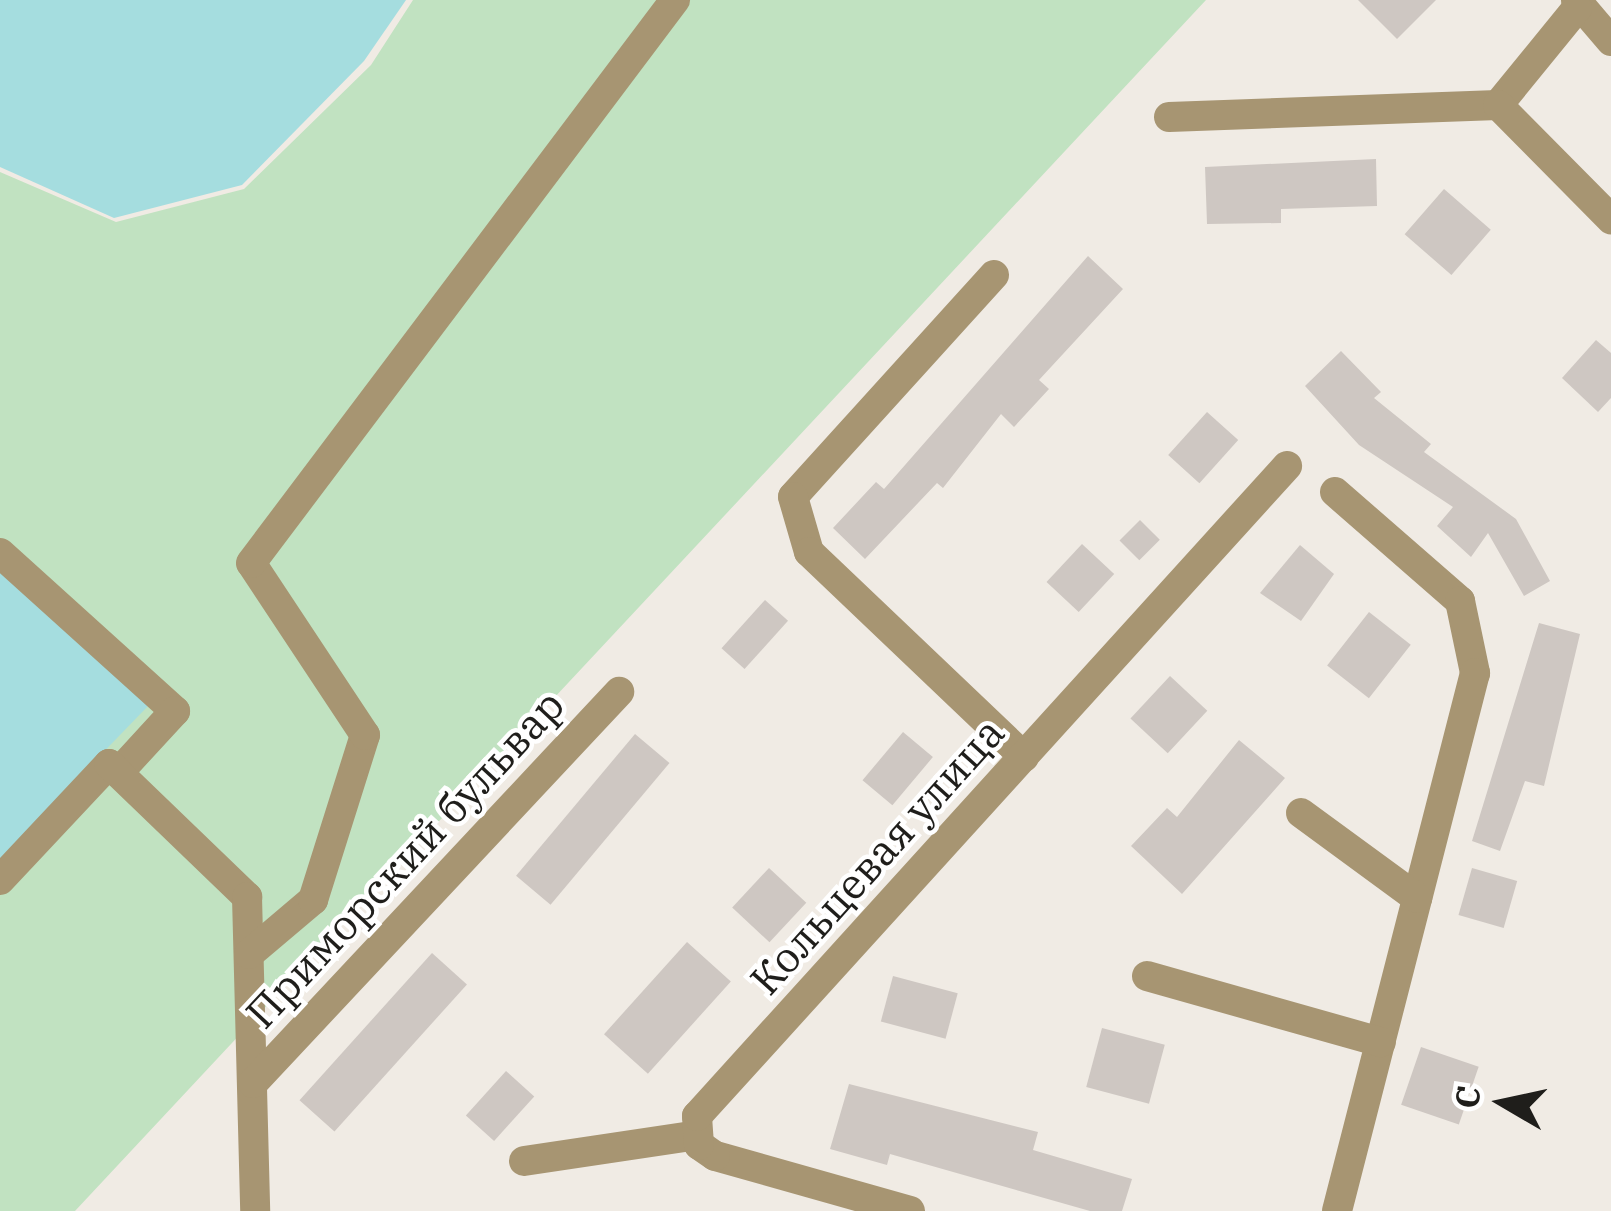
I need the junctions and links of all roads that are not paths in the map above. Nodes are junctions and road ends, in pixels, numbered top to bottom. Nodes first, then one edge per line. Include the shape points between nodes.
1 (675, 0) edge
2 (1576, 4) edge
3 (1611, 41) edge
4 (1498, 105) junction
5 (1169, 117) dead end
6 (1611, 219) edge
7 (994, 275) dead end
8 (1287, 466) dead end
9 (1335, 492) dead end
10 (0, 553) edge
11 (619, 692) dead end
12 (1024, 757) junction
13 (118, 773) junction
14 (1301, 813) dead end
15 (0, 880) edge
16 (1418, 898) junction
17 (249, 953) junction
18 (1147, 976) dead end
19 (1381, 1042) junction
20 (254, 1083) junction
21 (698, 1136) junction
22 (524, 1161) dead end
23 (255, 1211) edge
24 (910, 1211) edge
25 (1337, 1211) edge

1 - 17 street via 250,563 365,735 313,900
2 - 3 street
2 - 4 street
4 - 5 street
4 - 6 street
7 - 12 street via 794,497 809,552
8 - 12 street, Кольцевая улица
9 - 16 street via 1460,601 1469,635 1475,673
10 - 13 street via 175,712
11 - 20 street, Приморский бульвар
12 - 21 street, Кольцевая улица via 697,1116
13 - 15 street via 109,764
13 - 17 street via 247,897
14 - 16 street
16 - 19 street
17 - 20 street
18 - 19 street
19 - 25 street
20 - 23 street
21 - 22 street
21 - 24 street via 715,1156

